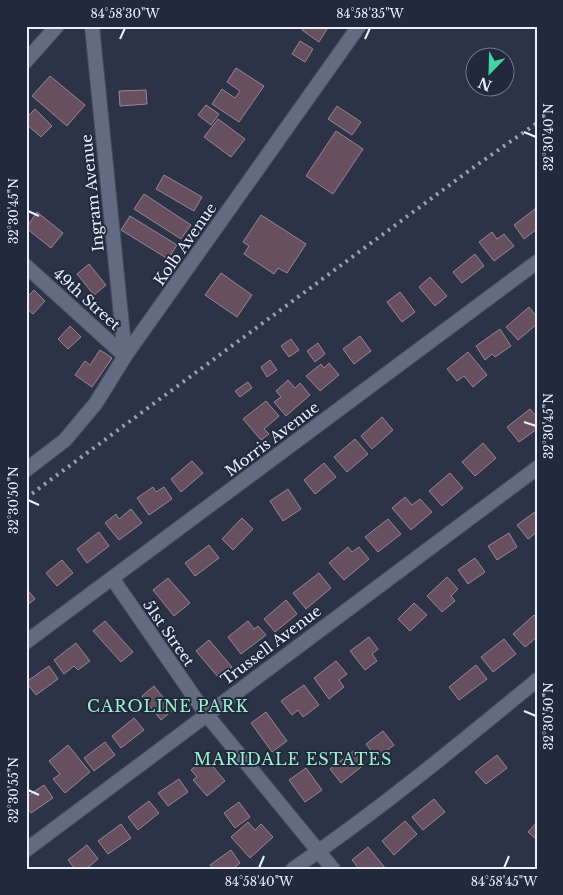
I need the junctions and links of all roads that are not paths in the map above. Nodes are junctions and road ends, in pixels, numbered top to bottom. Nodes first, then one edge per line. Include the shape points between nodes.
1 (57, 26) edge
2 (92, 26) edge
3 (359, 26) edge
4 (26, 62) edge
5 (537, 262) edge
6 (26, 266) edge
7 (125, 356) junction
8 (537, 468) edge
9 (26, 470) edge
10 (112, 578) junction
11 (26, 642) edge
12 (537, 680) edge
13 (206, 714) junction
14 (26, 850) edge
15 (320, 851) junction
16 (294, 869) edge
17 (333, 869) edge

1 - 4 street
2 - 7 street, Ingram Avenue
3 - 7 street, Kolb Avenue
5 - 10 street, Morris Avenue
6 - 7 street, 49th Street
7 - 9 street, Kolb Avenue via 96,403 65,440
8 - 13 street, Trussell Avenue
10 - 11 street, Morris Avenue
10 - 13 street, 51st Street
12 - 15 street
13 - 14 street, Trussell Avenue
13 - 15 street, 51st Street
15 - 16 street
15 - 17 street, 51st Street

